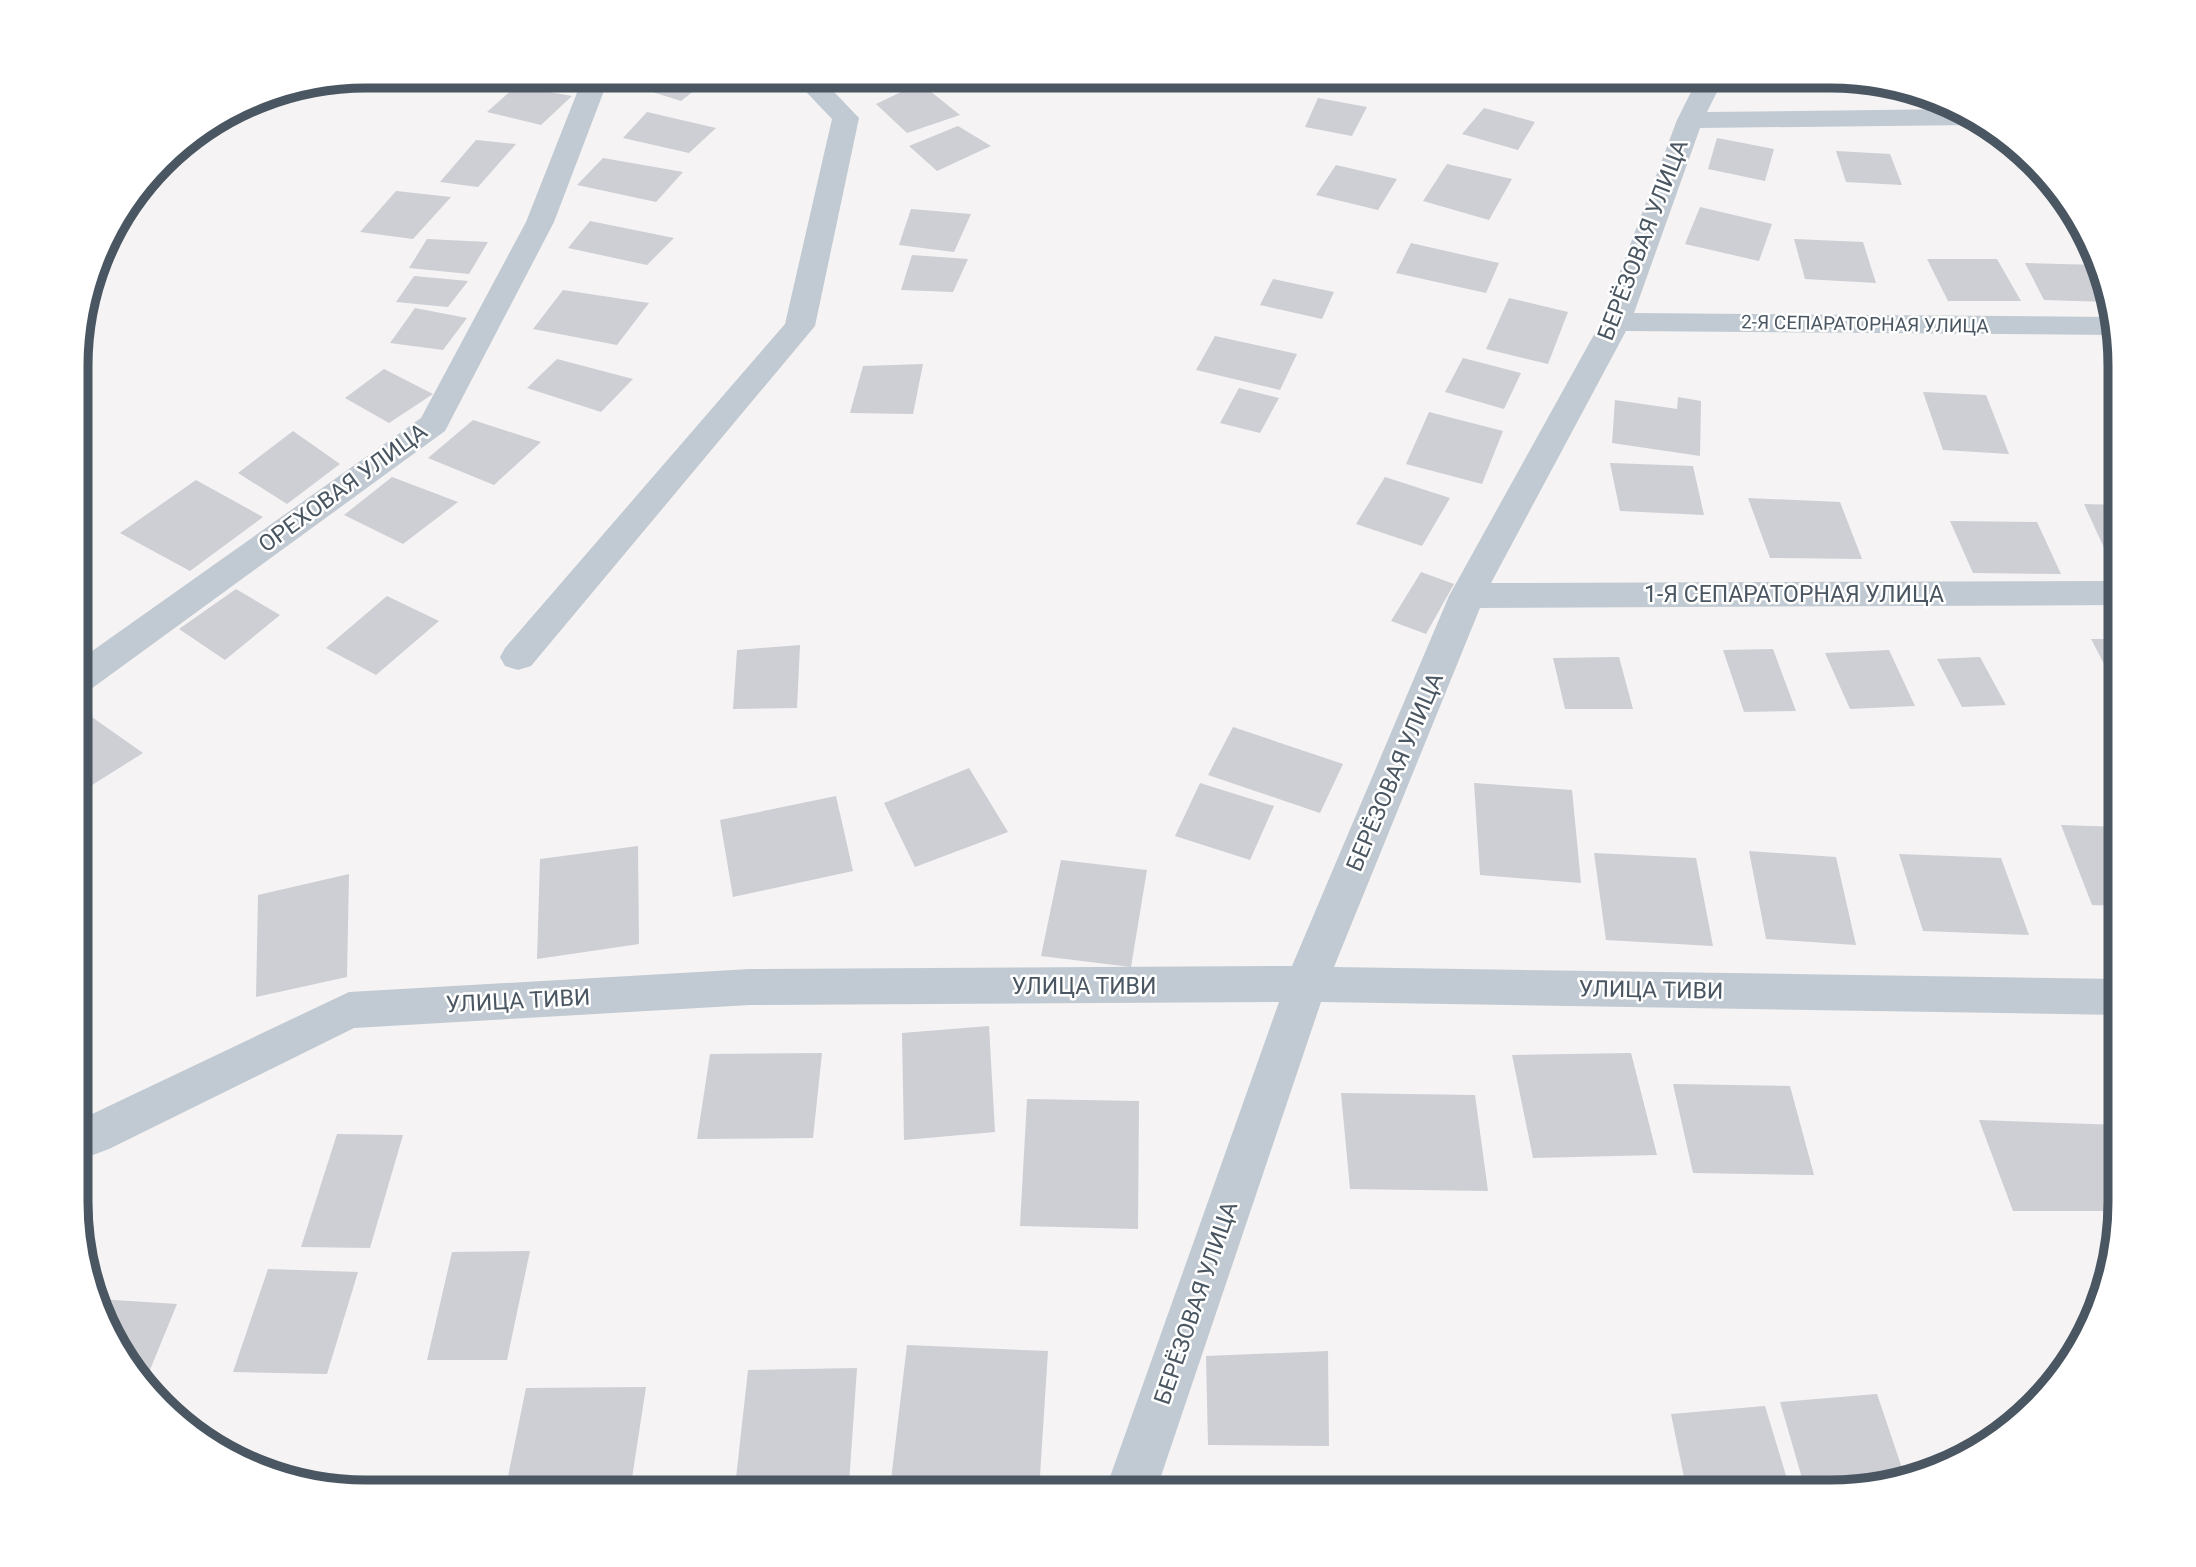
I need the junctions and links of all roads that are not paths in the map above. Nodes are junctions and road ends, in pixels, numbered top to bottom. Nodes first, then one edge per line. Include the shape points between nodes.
1 (592, 88) edge
2 (816, 88) edge
3 (1706, 88) edge
4 (1955, 117) edge
5 (1690, 120) junction
6 (1616, 321) junction
7 (2105, 326) edge
8 (2109, 593) edge
9 (1467, 596) junction
10 (518, 657) dead end
11 (88, 672) edge
12 (1306, 984) junction
13 (2109, 997) edge
14 (88, 1135) edge
15 (1135, 1480) edge

1 - 11 street, ОРЕХОВАЯ УЛИЦА via 540,222 434,424
2 - 10 street via 846,118 800,326
3 - 5 street, БЕРЁЗОВАЯ УЛИЦА
4 - 5 street
5 - 6 street, БЕРЁЗОВАЯ УЛИЦА
6 - 7 street, 2-Я СЕПАРАТОРНАЯ УЛИЦА
6 - 9 street, БЕРЁЗОВАЯ УЛИЦА
8 - 9 street, 1-Я СЕПАРАТОРНАЯ УЛИЦА
9 - 12 street, БЕРЁЗОВАЯ УЛИЦА
12 - 13 street, УЛИЦА ТИВИ
12 - 14 street, УЛИЦА ТИВИ via 750,987 349,1010
12 - 15 street, БЕРЁЗОВАЯ УЛИЦА

